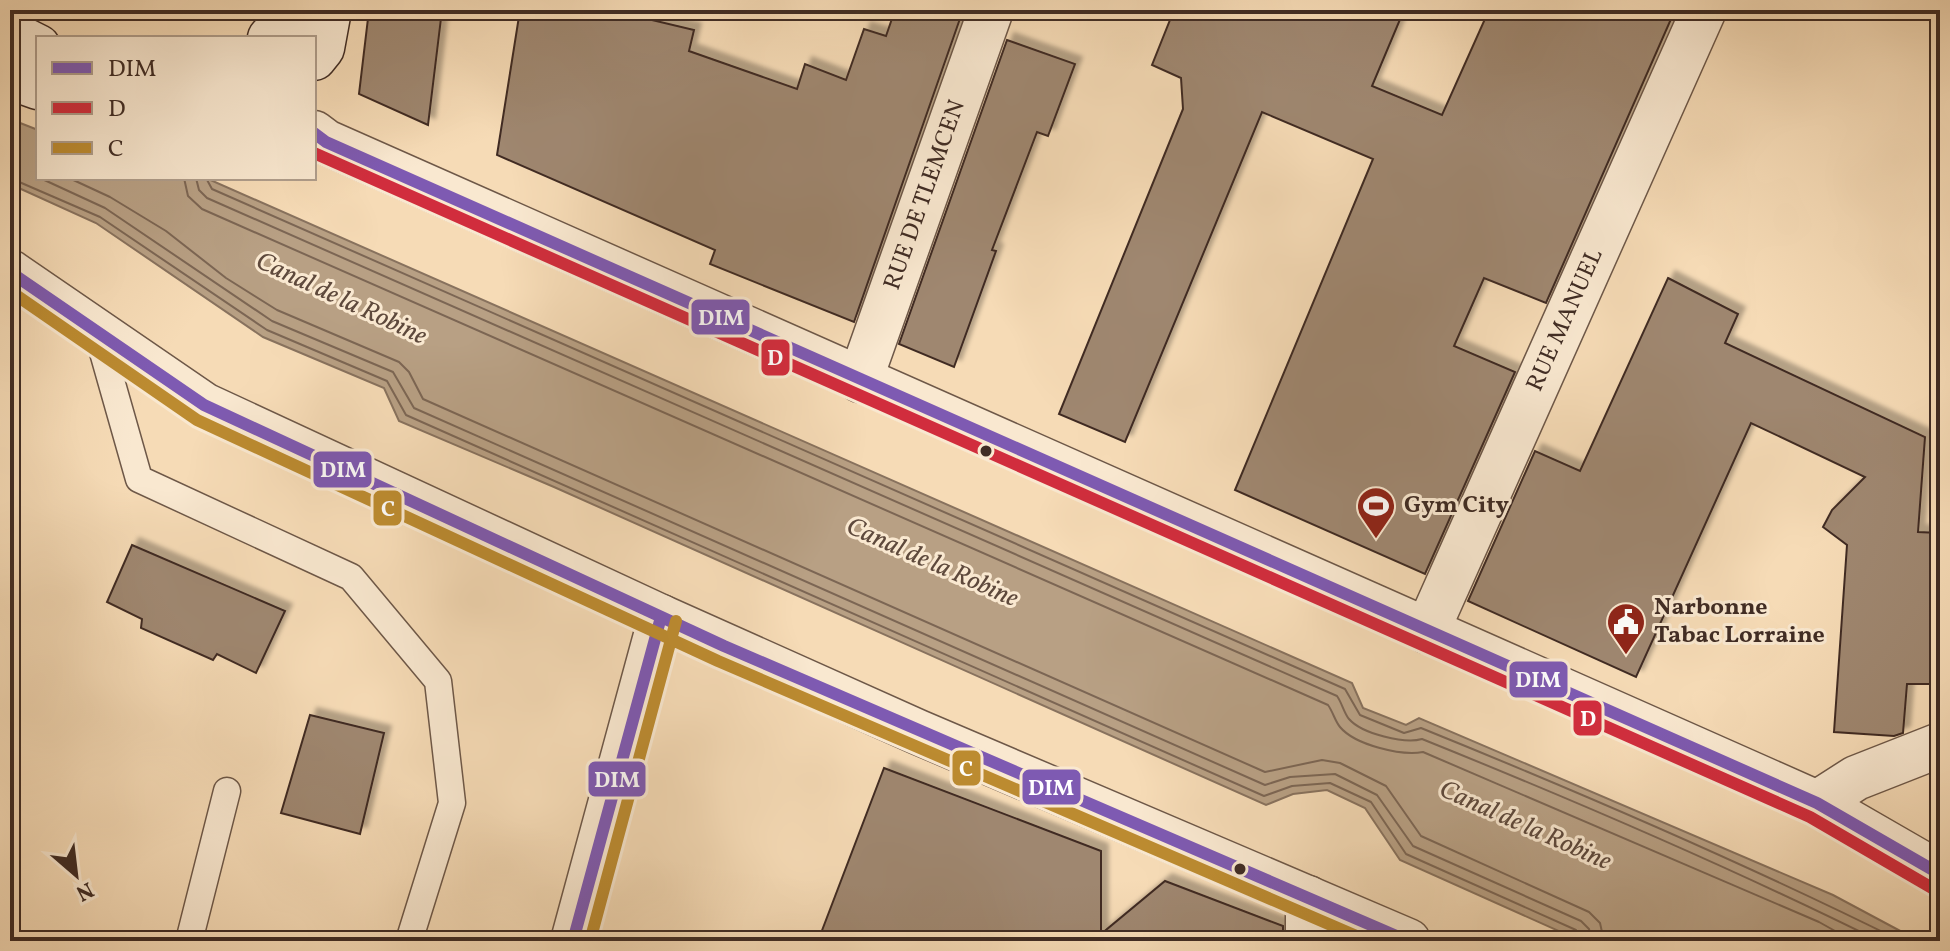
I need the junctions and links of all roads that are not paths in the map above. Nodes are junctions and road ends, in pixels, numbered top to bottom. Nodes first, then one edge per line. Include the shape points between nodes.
1 (297, 10) edge
2 (329, 10) edge
3 (991, 10) edge
4 (1704, 10) edge
5 (10, 33) edge
6 (272, 36) edge
7 (36, 46) edge
8 (316, 56) edge
9 (10, 77) edge
10 (36, 86) edge
11 (316, 134) edge
12 (10, 272) edge
13 (97, 331) junction
14 (860, 380) junction
15 (661, 617) junction
16 (1427, 631) junction
17 (1940, 745) edge
18 (227, 791) dead end
19 (1817, 803) junction
20 (1940, 874) edge
21 (1308, 898) junction
22 (189, 941) edge
23 (409, 941) edge
24 (573, 941) edge
25 (1308, 941) edge
26 (1408, 941) edge

1 - 6 street
2 - 8 street
3 - 14 street, RUE DE TLEMCEN
4 - 16 street, RUE MANUEL
5 - 7 street
9 - 10 street
11 - 14 street
12 - 13 street
13 - 15 street via 204,405
13 - 23 lane via 139,479 351,577 438,681 452,803
14 - 16 street
15 - 21 street
15 - 24 street
16 - 19 street
17 - 19 street via 1856,778
18 - 22 lane
19 - 20 street
21 - 25 street
21 - 26 street

